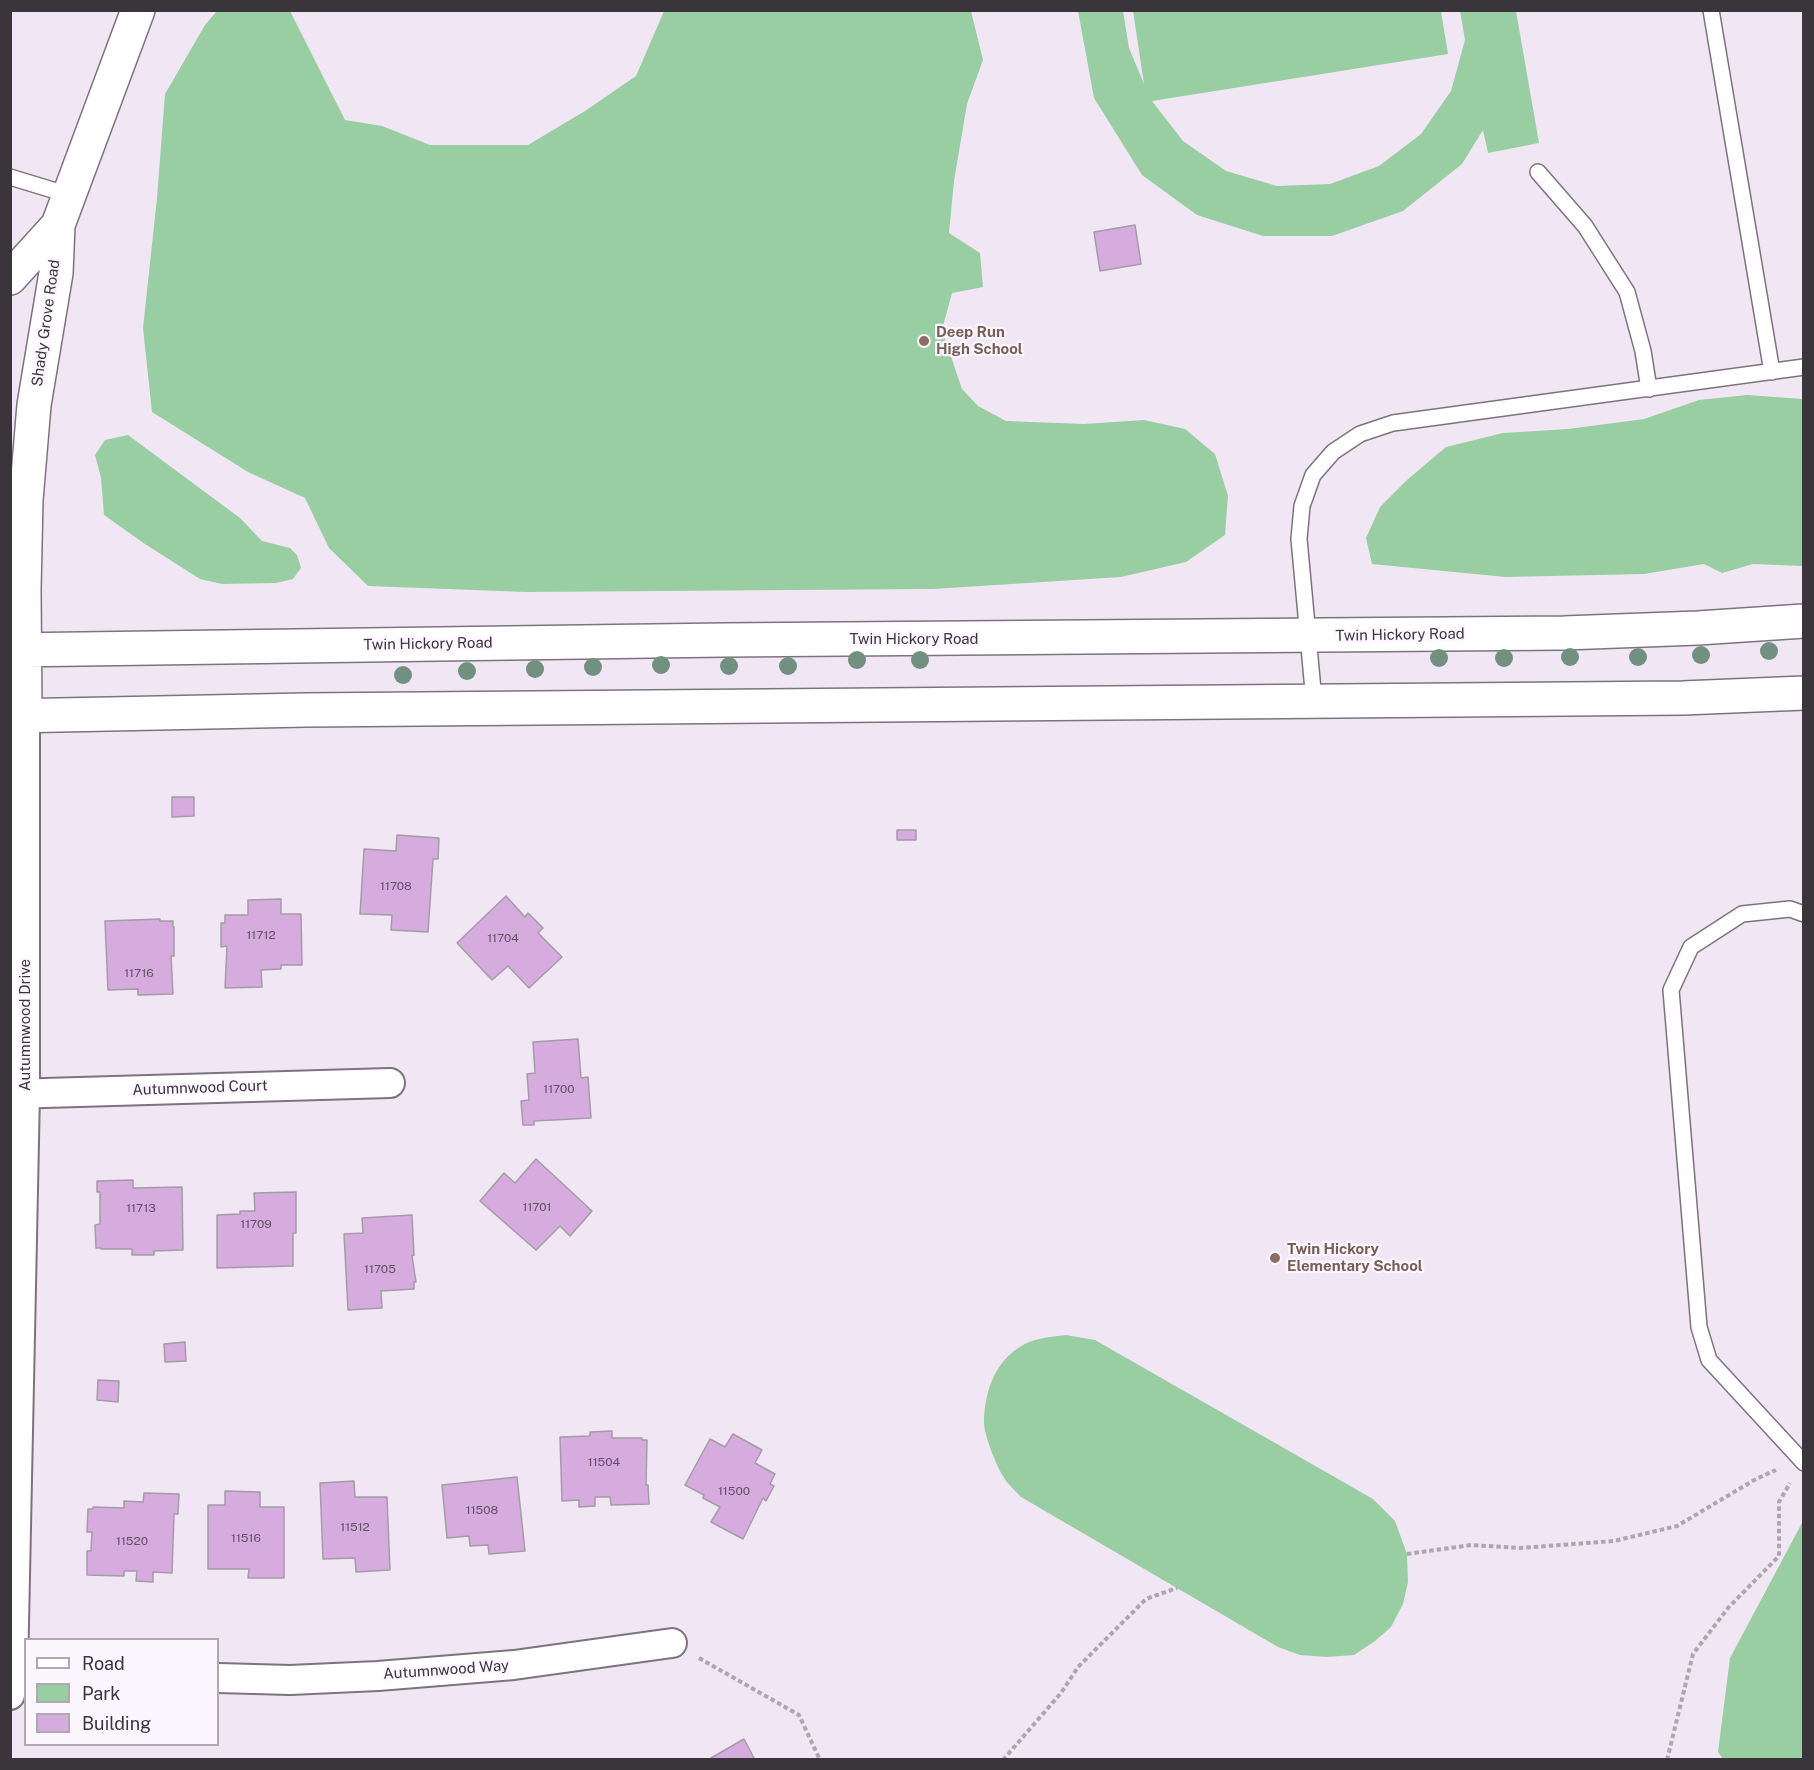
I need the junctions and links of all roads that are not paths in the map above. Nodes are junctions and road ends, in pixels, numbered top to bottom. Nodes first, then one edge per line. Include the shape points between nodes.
1 (138, 10) edge
2 (1711, 10) edge
3 (1538, 172) dead end
4 (10, 177) edge
5 (63, 210) junction
6 (10, 278) edge
7 (1803, 367) edge
8 (1772, 372) junction
9 (1649, 389) junction
10 (1803, 621) edge
11 (1308, 636) junction
12 (18, 650) edge
13 (1803, 693) edge
14 (1314, 701) junction
15 (18, 716) edge
16 (1803, 914) edge
17 (390, 1083) dead end
18 (18, 1094) edge
19 (1803, 1459) edge
20 (672, 1643) road end
21 (15, 1678) edge
22 (219, 1678) edge

1 - 5 main road, Shady Grove Road
2 - 8 lane
3 - 9 lane via 1585,226 1627,292
4 - 5 lane
5 - 6 main road
5 - 12 main road, Shady Grove Road via 30,458
7 - 8 lane
8 - 9 lane
9 - 11 lane via 1393,423 1360,434 1332,452 1313,476 1302,506 1299,539
10 - 11 main road, Twin Hickory Road via 1633,631
11 - 12 main road, Twin Hickory Road
11 - 14 lane
12 - 15 main road, Shady Grove Road
13 - 14 main road via 1683,698
14 - 15 main road
15 - 18 street, Autumnwood Drive
16 - 19 lane via 1790,909 1742,914 1691,947 1671,990 1699,1327 1709,1360
17 - 18 street, Autumnwood Court
18 - 21 street, Autumnwood Drive
20 - 22 street, Autumnwood Way via 514,1665 378,1676

